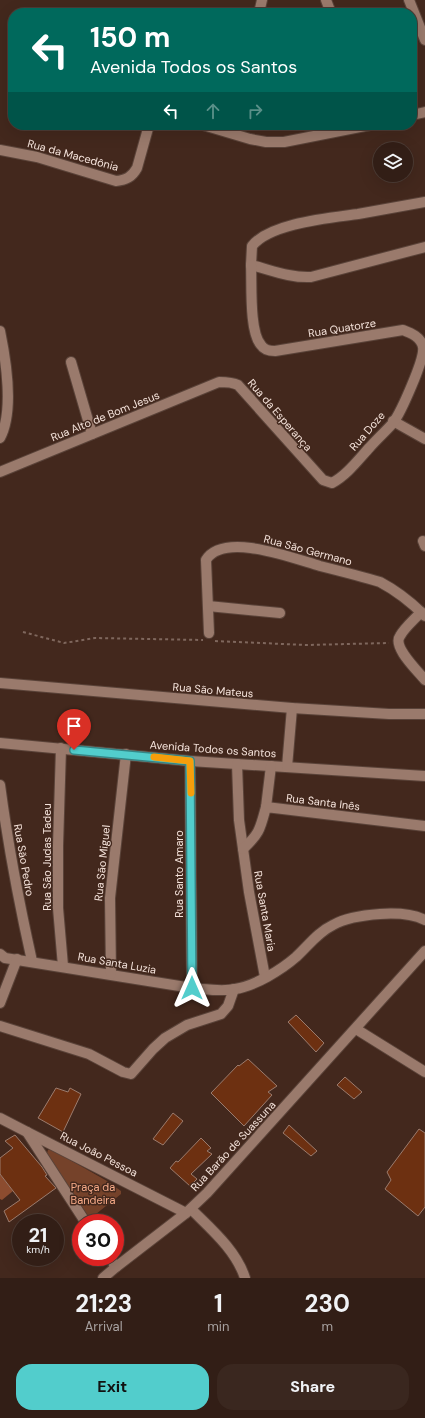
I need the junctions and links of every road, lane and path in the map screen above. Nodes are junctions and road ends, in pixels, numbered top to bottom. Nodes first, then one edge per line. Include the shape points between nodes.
1 (417, 20) edge
2 (425, 40) edge
3 (148, 130) edge
4 (229, 130) edge
5 (345, 130) edge
6 (0, 150) edge
7 (425, 202) edge
8 (425, 247) edge
9 (251, 265) junction
10 (0, 331) edge
11 (1, 346) edge
12 (423, 347) joint
13 (71, 362) dead end
14 (219, 382) joint
15 (394, 422) junction
16 (92, 434) junction
17 (0, 438) edge
18 (425, 439) edge
19 (0, 472) edge
20 (316, 474) joint
21 (208, 606) junction
22 (280, 613) dead end
23 (423, 614) edge
24 (209, 633) dead end
25 (425, 680) edge
26 (0, 683) edge
27 (292, 708) junction
28 (425, 714) edge
29 (0, 743) edge
30 (61, 748) junction
31 (126, 754) junction
32 (190, 761) junction
33 (236, 764) junction
34 (271, 766) junction
35 (287, 767) junction
36 (425, 776) edge
37 (0, 785) edge
38 (266, 807) junction
39 (425, 826) edge
40 (243, 849) junction
41 (425, 920) edge
42 (425, 951) edge
43 (0, 954) edge
44 (17, 959) junction
45 (32, 961) junction
46 (63, 966) junction
47 (111, 974) junction
48 (265, 977) junction
49 (192, 988) junction
50 (234, 989) junction
51 (0, 1003) edge
52 (1, 1027) edge
53 (356, 1029) junction
54 (425, 1072) edge
55 (0, 1118) edge
56 (27, 1132) junction
57 (189, 1211) junction
58 (80, 1214) edge
59 (116, 1267) joint
60 (103, 1278) edge
61 (245, 1278) edge

1 - 2 street
3 - 6 street, Rua da Macedônia via 134,174 116,181 37,157
4 - 5 street via 250,139 284,142
7 - 9 street via 299,223 271,232 252,246
8 - 9 street via 311,276 289,275
9 - 12 street, Rua Quatorze via 255,333 264,349 275,351 403,330 419,338
10 - 11 street
11 - 17 street via 8,407
12 - 15 street, Rua Doze via 416,377
13 - 16 street
14 - 16 street, Rua Alto de Bom Jesus
14 - 20 street, Rua da Esperança via 232,382 238,385
15 - 18 street
15 - 20 street, Rua Doze via 343,476 332,483
16 - 19 street, Rua Alto de Bom Jesus
21 - 22 street
21 - 23 street, Rua São Germano via 206,560 219,550 246,548 273,551 380,582 404,596
21 - 24 street, Rua São Germano
23 - 25 street via 400,636 398,643
26 - 27 street, Rua São Mateus
27 - 28 street, Rua São Mateus
27 - 35 street
29 - 30 street, Avenida Todos os Santos
30 - 31 street, Avenida Todos os Santos
30 - 46 street, Rua São Judas Tadeu via 58,908
31 - 32 street, Avenida Todos os Santos
31 - 47 street, Rua São Miguel via 110,898
32 - 33 street, Avenida Todos os Santos
32 - 49 street, Rua Santo Amaro
33 - 34 street, Avenida Todos os Santos
33 - 40 street, Rua Santa Maria
34 - 35 street, Avenida Todos os Santos
34 - 38 street
35 - 36 street, Avenida Todos os Santos
37 - 45 street, Rua São Pedro via 7,839
38 - 39 street, Rua Santa Inês
38 - 40 street via 260,830
40 - 48 street, Rua Santa Maria
41 - 48 street, Rua Santa Luzia via 407,914 391,913 343,920 324,930 296,957
42 - 53 street, Rua Barão de Suassuna
43 - 44 street, Rua Santa Luzia via 5,958
44 - 45 street, Rua Santa Luzia
44 - 51 street
45 - 46 street, Rua Santa Luzia
46 - 47 street, Rua Santa Luzia
47 - 49 street, Rua Santa Luzia
48 - 50 street, Rua Santa Luzia
49 - 50 street, Rua Santa Luzia
50 - 52 street via 228,1006 221,1014 187,1024 165,1038 133,1072 128,1074 90,1054
53 - 54 street
53 - 57 street, Rua Barão de Suassuna
55 - 56 street, Rua João Pessoa
56 - 57 street, Rua João Pessoa
56 - 58 street
57 - 59 street, Rua Barão de Suassuna
57 - 61 street, Rua João Pessoa via 222,1240
59 - 60 street, Rua Barão de Suassuna

